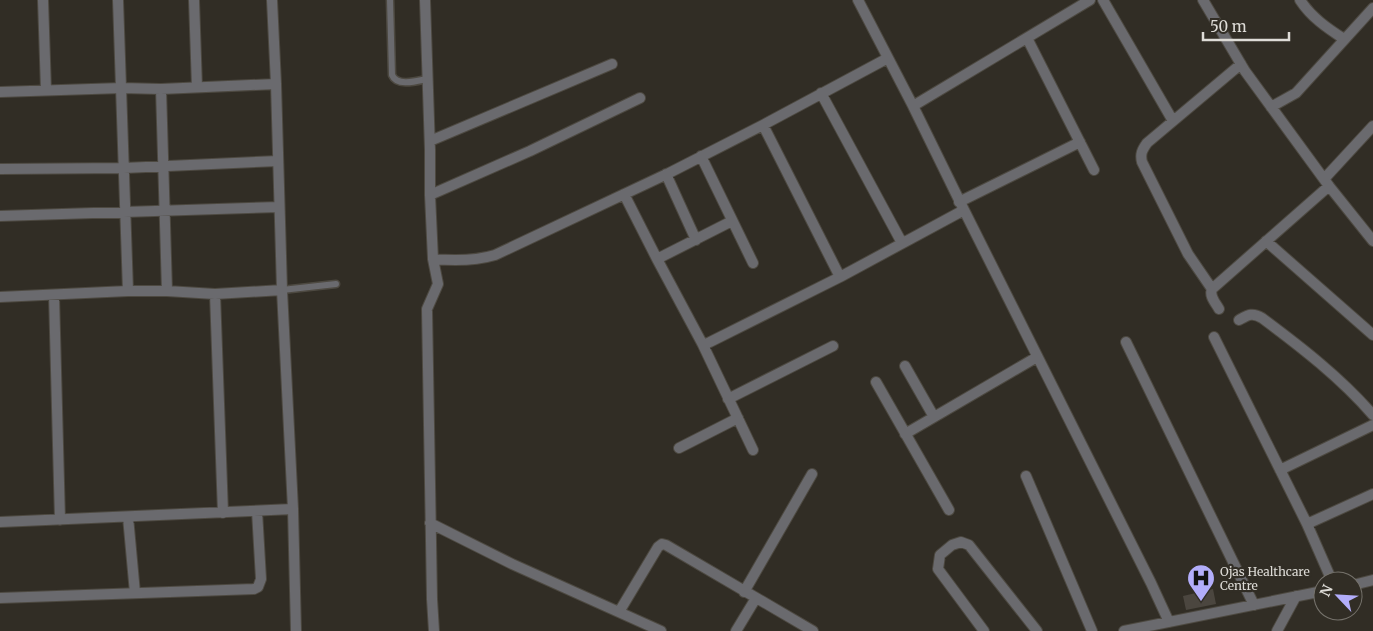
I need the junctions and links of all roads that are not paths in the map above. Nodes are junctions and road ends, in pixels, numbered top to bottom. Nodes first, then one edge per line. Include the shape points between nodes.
1 (43, 0) edge
2 (118, 0) edge
3 (194, 0) edge
4 (272, 0) edge
5 (390, 0) edge
6 (424, 0) edge
7 (858, 0) edge
8 (1090, 0) edge
9 (1103, 0) edge
10 (1203, 0) edge
11 (1300, 0) edge
12 (1373, 8) edge
13 (1027, 38) junction
14 (1344, 39) junction
15 (888, 58) junction
16 (612, 64) dead end
17 (1241, 64) junction
18 (428, 79) junction
19 (276, 84) junction
20 (197, 87) junction
21 (122, 88) junction
22 (161, 89) junction
23 (46, 90) junction
24 (0, 92) edge
25 (821, 93) junction
26 (640, 98) dead end
27 (913, 106) junction
28 (1271, 107) junction
29 (1173, 121) junction
30 (763, 125) junction
31 (1373, 126) edge
32 (430, 141) junction
33 (1080, 142) junction
34 (701, 156) junction
35 (278, 161) junction
36 (163, 166) junction
37 (124, 168) junction
38 (0, 169) edge
39 (1094, 170) dead end
40 (666, 174) junction
41 (1327, 182) junction
42 (624, 194) junction
43 (430, 195) junction
44 (962, 206) junction
45 (280, 207) junction
46 (125, 211) junction
47 (164, 211) junction
48 (0, 216) edge
49 (732, 220) junction
50 (696, 240) junction
51 (1266, 241) junction
52 (1373, 241) edge
53 (902, 244) junction
54 (433, 259) junction
55 (657, 259) junction
56 (753, 263) dead end
57 (840, 277) junction
58 (336, 284) dead end
59 (1212, 289) junction
60 (282, 290) junction
61 (128, 291) junction
62 (167, 291) junction
63 (215, 294) junction
64 (54, 295) junction
65 (0, 297) edge
66 (1219, 309) dead end
67 (1239, 320) dead end
68 (1373, 335) edge
69 (1214, 337) dead end
70 (1126, 342) dead end
71 (703, 345) junction
72 (833, 346) dead end
73 (1037, 357) junction
74 (906, 366) dead end
75 (876, 382) dead end
76 (728, 399) junction
77 (1373, 415) edge
78 (934, 417) junction
79 (738, 418) junction
80 (1373, 425) edge
81 (905, 434) junction
82 (679, 448) dead end
83 (753, 450) dead end
84 (1280, 470) junction
85 (812, 474) dead end
86 (1026, 476) dead end
87 (1373, 494) edge
88 (293, 509) junction
89 (949, 510) dead end
90 (257, 512) junction
91 (223, 513) junction
92 (128, 517) junction
93 (60, 520) junction
94 (0, 522) edge
95 (430, 523) junction
96 (1307, 524) junction
97 (1328, 571) edge
98 (744, 592) junction
99 (135, 593) junction
100 (1313, 593) edge
101 (1296, 596) junction
102 (0, 598) edge
103 (756, 598) junction
104 (1254, 605) junction
105 (619, 612) junction
106 (1169, 622) junction
107 (1143, 629) edge
108 (296, 631) edge
109 (434, 631) edge
110 (661, 631) edge
111 (736, 631) edge
112 (813, 631) edge
113 (984, 631) edge
114 (1037, 631) edge
115 (1092, 631) edge
116 (1124, 631) edge
117 (1277, 631) edge

1 - 23 street
2 - 21 street
3 - 20 street
4 - 19 street
5 - 18 lane via 392,75 397,82
6 - 18 street
7 - 15 street
8 - 13 street
9 - 29 street
10 - 17 street
11 - 14 street via 1314,18
12 - 14 street
13 - 27 street
13 - 33 street
14 - 28 street via 1296,93
15 - 25 street
15 - 27 street
16 - 32 street
17 - 28 street
17 - 29 street
18 - 32 street
19 - 20 street
19 - 35 street
20 - 22 street
21 - 22 street
21 - 23 street
21 - 37 street
22 - 36 street
23 - 24 street
25 - 30 street
25 - 53 street
26 - 43 street
27 - 44 street
28 - 41 street
29 - 59 street via 1142,150 1142,162 1188,254
30 - 34 street
30 - 57 street
31 - 41 street
32 - 43 street
33 - 39 street
33 - 44 street
34 - 40 street
34 - 49 street
35 - 36 street
35 - 45 street
36 - 37 street
36 - 47 street
37 - 38 street
37 - 46 street
40 - 42 street
40 - 50 street
41 - 51 street
41 - 52 street
42 - 54 street via 496,254 474,260
42 - 55 street
43 - 54 street
44 - 53 street
44 - 73 street
45 - 47 street
45 - 60 street
46 - 47 street
46 - 48 street
46 - 61 street
47 - 62 street
49 - 50 street
49 - 56 street
50 - 55 street
51 - 59 street
51 - 68 street
53 - 57 street
54 - 95 street via 438,284 426,309
55 - 71 street
57 - 71 street
58 - 60 lane
59 - 66 street
60 - 63 street
60 - 88 street
61 - 62 street
61 - 64 street
62 - 63 street
63 - 91 street
64 - 65 street
64 - 93 street
67 - 77 street via 1254,313 1262,318 1348,388
69 - 84 street
70 - 104 street
71 - 76 street
72 - 76 street
73 - 78 street
73 - 106 street
74 - 78 street
75 - 81 street
76 - 79 street
78 - 81 street
79 - 82 street
79 - 83 street
80 - 84 street
81 - 89 street
84 - 96 street
85 - 98 street
86 - 115 street
87 - 96 street
88 - 90 street
88 - 108 street
90 - 91 street
90 - 99 street via 261,579 258,587 250,590
91 - 92 street
92 - 93 street
92 - 99 street
93 - 94 street
95 - 105 street
95 - 109 street
96 - 97 street
98 - 103 street
98 - 105 street via 662,544
99 - 102 street
100 - 101 street
101 - 104 street
101 - 117 street
103 - 111 street
103 - 112 street
104 - 106 street
105 - 110 street
106 - 107 street
107 - 116 street
113 - 114 street via 938,569 940,555 961,542 969,545

